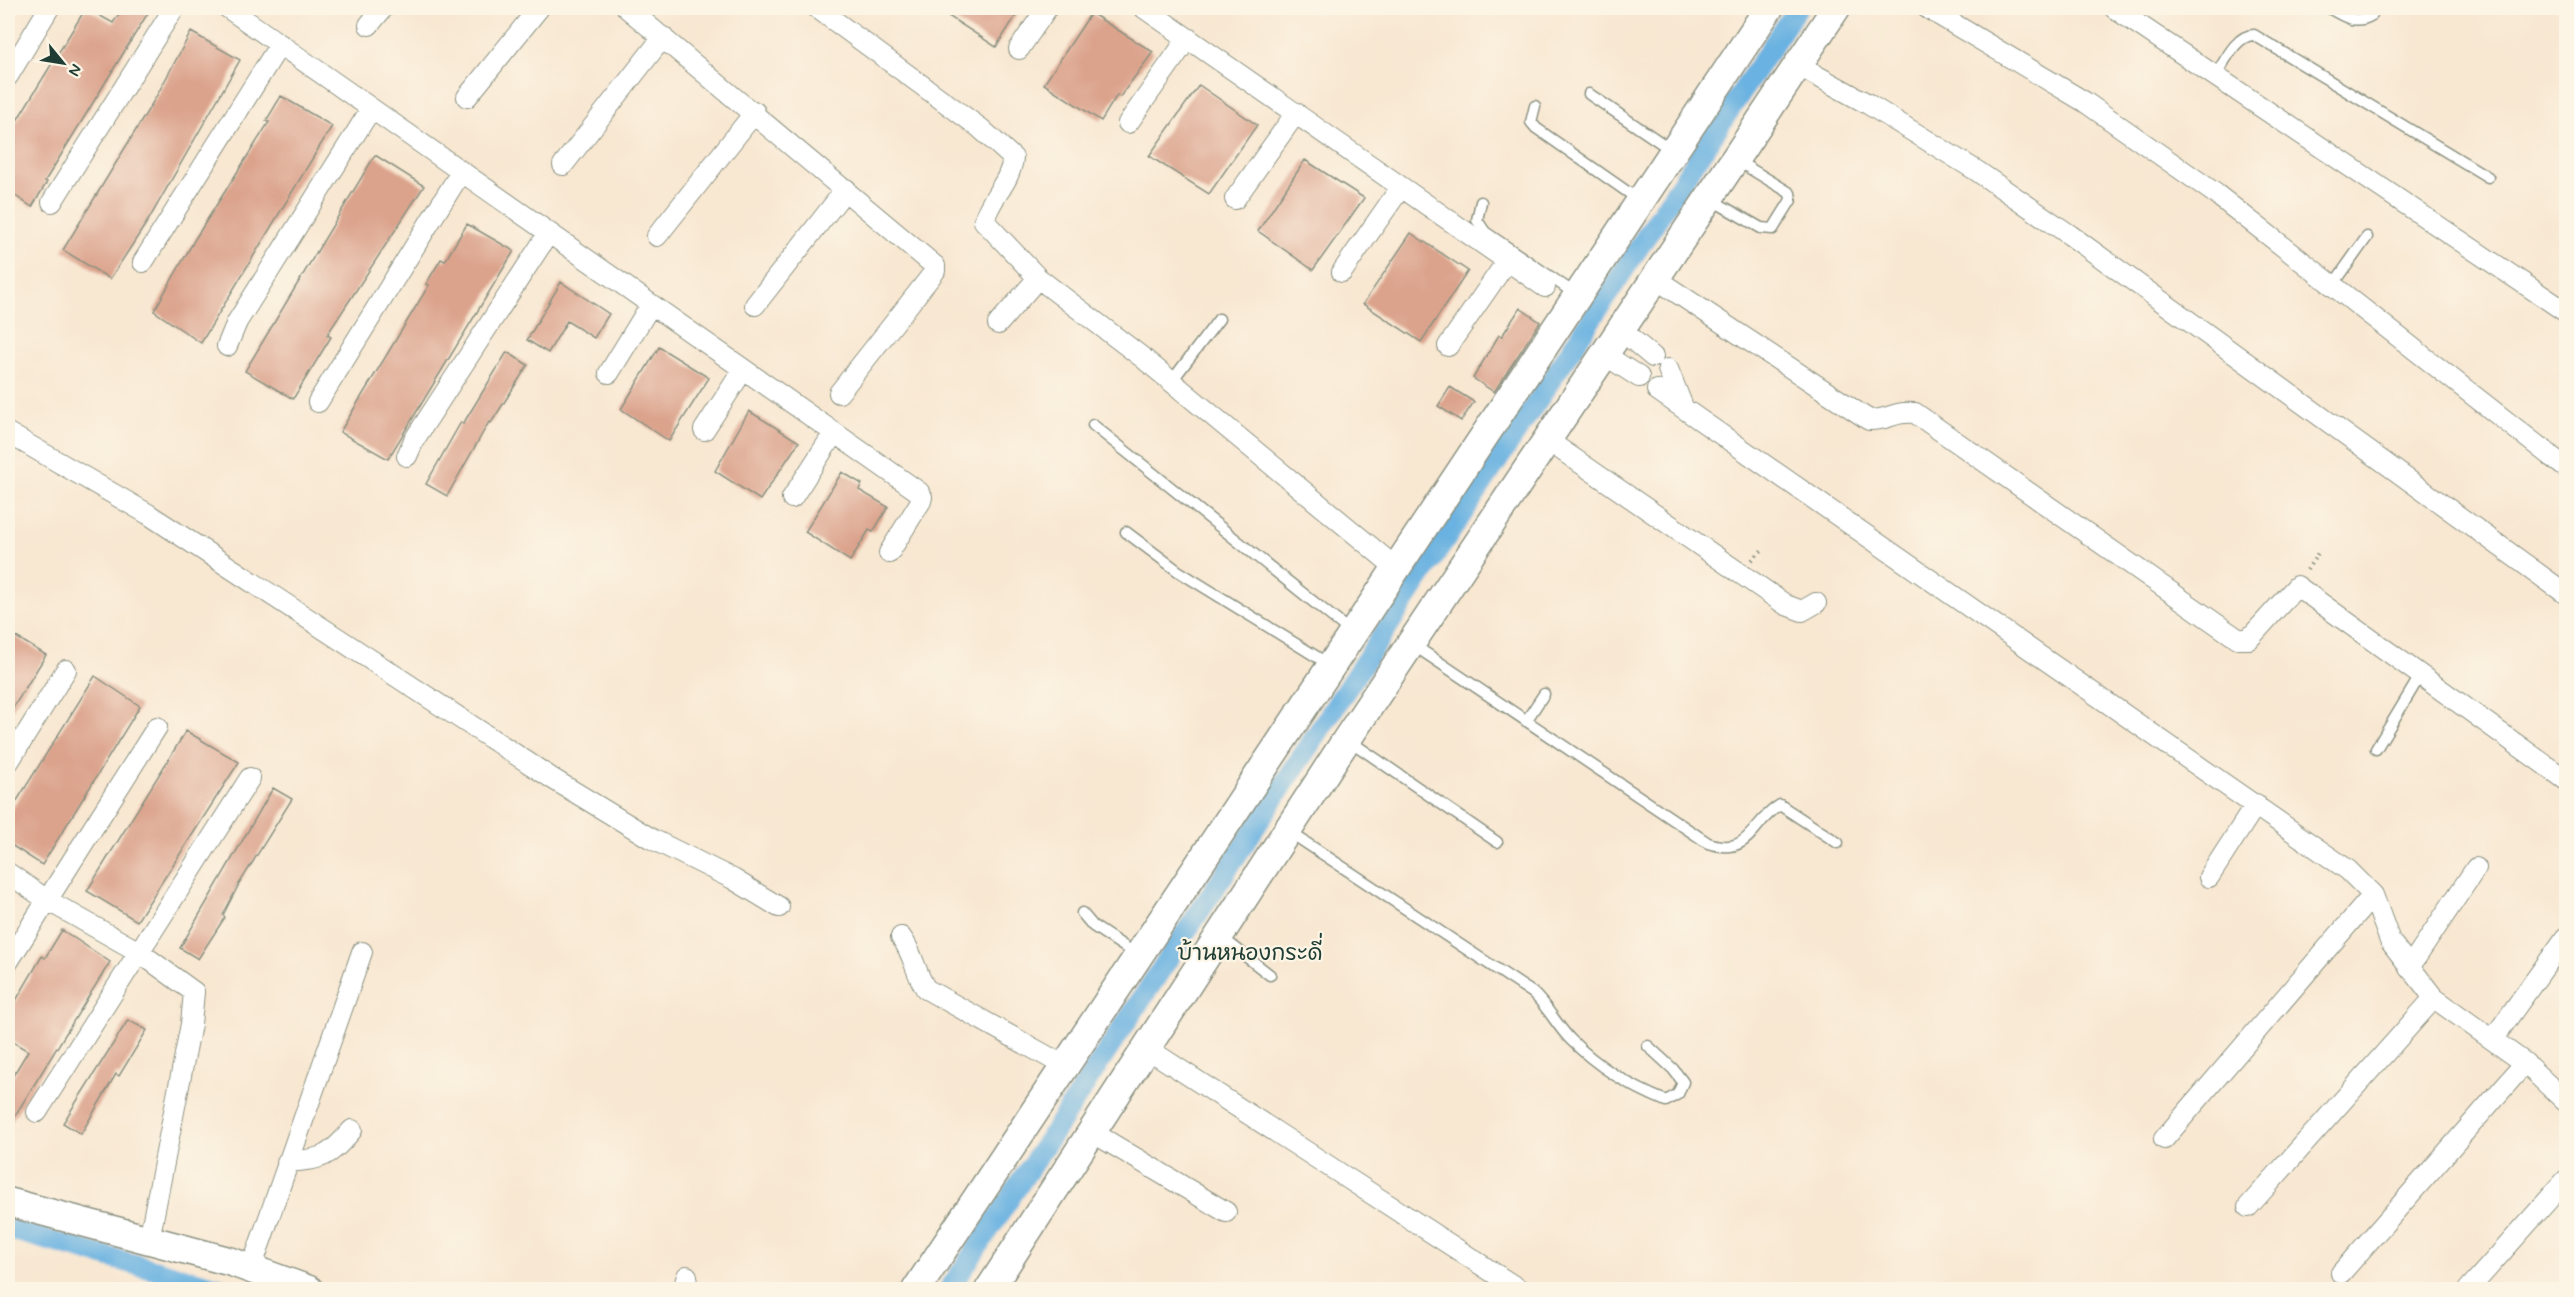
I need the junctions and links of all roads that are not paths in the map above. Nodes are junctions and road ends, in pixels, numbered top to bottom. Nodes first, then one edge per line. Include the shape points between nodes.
1 (49, 8) edge
2 (174, 8) edge
3 (228, 8) edge
4 (383, 8) edge
5 (539, 8) edge
6 (627, 8) edge
7 (817, 8) edge
8 (1047, 8) edge
9 (1144, 8) edge
10 (1769, 8) edge
11 (1836, 8) edge
12 (1927, 8) edge
13 (2114, 8) edge
14 (2329, 8) edge
15 (2373, 8) edge
16 (369, 25) dead end
17 (663, 37) junction
18 (1188, 38) junction
19 (280, 44) junction
20 (1019, 49) dead end
21 (1799, 66) junction
22 (2216, 75) junction
23 (8, 76) edge
24 (1589, 94) dead end
25 (467, 97) dead end
26 (1535, 106) dead end
27 (371, 109) junction
28 (755, 112) junction
29 (1296, 113) junction
30 (1128, 123) dead end
31 (1673, 150) junction
32 (1736, 160) junction
33 (563, 165) dead end
34 (461, 172) junction
35 (2488, 177) dead end
36 (1401, 186) junction
37 (846, 189) junction
38 (1235, 199) dead end
39 (1710, 199) junction
40 (1640, 200) junction
41 (52, 202) dead end
42 (1481, 202) dead end
43 (548, 234) junction
44 (657, 236) dead end
45 (2367, 237) dead end
46 (1507, 261) junction
47 (143, 262) dead end
48 (1342, 272) dead end
49 (1038, 278) junction
50 (1656, 279) junction
51 (2333, 285) junction
52 (1545, 287) dead end
53 (1577, 295) junction
54 (755, 305) dead end
55 (650, 306) junction
56 (2566, 312) edge
57 (1219, 320) dead end
58 (998, 324) dead end
59 (1621, 330) junction
60 (226, 346) dead end
61 (1448, 346) dead end
62 (1605, 355) junction
63 (743, 370) junction
64 (609, 373) dead end
65 (1639, 377) dead end
66 (1171, 382) junction
67 (1657, 390) dead end
68 (839, 393) dead end
69 (318, 402) dead end
70 (1683, 407) junction
71 (1093, 424) dead end
72 (704, 430) dead end
73 (8, 433) edge
74 (834, 434) junction
75 (1547, 440) junction
76 (407, 456) dead end
77 (2566, 468) edge
78 (792, 498) dead end
79 (1126, 532) dead end
80 (889, 553) dead end
81 (1395, 567) junction
82 (2566, 594) edge
83 (1816, 603) dead end
84 (1351, 632) junction
85 (1411, 644) junction
86 (1330, 665) junction
87 (66, 670) dead end
88 (2420, 676) junction
89 (1544, 694) dead end
90 (1526, 721) junction
91 (157, 727) dead end
92 (1347, 739) junction
93 (2376, 749) dead end
94 (8, 763) edge
95 (250, 778) dead end
96 (2566, 780) edge
97 (2256, 804) junction
98 (1288, 831) junction
99 (1497, 842) dead end
100 (1838, 843) dead end
101 (2476, 868) dead end
102 (8, 873) edge
103 (2209, 877) dead end
104 (2373, 895) junction
105 (47, 900) junction
106 (778, 907) dead end
107 (1082, 913) dead end
108 (901, 937) dead end
109 (1221, 937) junction
110 (2566, 938) edge
111 (139, 952) junction
112 (362, 952) dead end
113 (1137, 955) junction
114 (8, 962) edge
115 (2409, 968) junction
116 (1269, 975) dead end
117 (2434, 998) junction
118 (2493, 1039) junction
119 (1648, 1046) dead end
120 (1148, 1049) junction
121 (2525, 1063) junction
122 (1063, 1065) junction
123 (2566, 1102) edge
124 (37, 1112) dead end
125 (352, 1130) dead end
126 (1092, 1132) junction
127 (2164, 1138) dead end
128 (287, 1162) junction
129 (2566, 1180) edge
130 (8, 1202) edge
131 (2248, 1207) dead end
132 (1226, 1212) dead end
133 (148, 1240) junction
134 (251, 1269) junction
135 (2341, 1273) dead end
136 (309, 1290) edge
137 (916, 1290) edge
138 (989, 1290) edge
139 (1520, 1290) edge
140 (2468, 1290) edge

1 - 23 street
2 - 41 street
3 - 19 street
4 - 16 street
5 - 25 street
6 - 17 street
7 - 49 street via 980,128 1012,158 1011,172 988,205 984,221
8 - 20 street
9 - 18 street
10 - 31 street
11 - 21 street
12 - 51 street via 2085,102 2216,194
13 - 22 street
14 - 15 lane via 2363,21 2372,15
17 - 28 street
17 - 33 street
18 - 29 street
18 - 30 street
19 - 27 street
19 - 47 street
21 - 32 street
21 - 82 street via 1977,171 2061,228
22 - 35 lane via 2240,40 2254,35
22 - 56 street
24 - 31 lane
26 - 40 lane via 1531,122 1536,128
27 - 34 street
27 - 60 street via 237,322
28 - 37 street
28 - 44 street
29 - 36 street
29 - 38 street
31 - 40 street
32 - 39 street
32 - 39 lane via 1790,193 1791,200 1773,229 1761,228
34 - 43 street
34 - 69 street
36 - 46 street
36 - 48 street
37 - 54 street
37 - 68 street via 935,266 935,271
39 - 50 street
40 - 53 street
42 - 53 lane via 1477,220 1485,232
43 - 55 street
43 - 76 street
45 - 51 lane
46 - 52 street
46 - 61 street
49 - 58 street
49 - 66 street
50 - 59 street
50 - 88 street via 1869,420 1883,420 1899,411 1915,413 2238,639 2249,639 2297,586
51 - 77 street
53 - 81 street
55 - 63 street
55 - 64 street
57 - 66 lane
59 - 62 street
59 - 70 street via 1660,363
62 - 65 street
62 - 75 street
63 - 72 street
63 - 74 street
66 - 81 street
67 - 70 street
70 - 97 street
71 - 84 lane
73 - 106 street via 148,514 552,779 650,838 734,879
74 - 78 street
74 - 80 street via 922,496
75 - 83 street via 1786,605 1802,611
75 - 85 street
79 - 86 lane via 1178,571
81 - 84 street
84 - 86 street
85 - 90 lane
85 - 92 street
86 - 113 street
87 - 94 street
88 - 93 lane
88 - 96 street
89 - 90 lane
90 - 100 lane via 1708,843 1736,847 1780,805
91 - 105 street
92 - 98 street
92 - 99 lane
95 - 111 street
97 - 103 street
97 - 104 street via 2348,870
98 - 109 street
98 - 119 lane via 1533,993 1549,1007 1570,1039 1597,1062 1639,1090 1666,1101 1678,1094 1683,1082
101 - 115 street
102 - 105 street
104 - 115 street via 2390,941
104 - 127 street
105 - 111 street
105 - 114 street
107 - 113 lane via 1093,926
108 - 122 street via 912,951 926,989
109 - 116 lane
109 - 120 street
110 - 118 street
111 - 124 street
111 - 133 street via 194,992
112 - 128 street
113 - 122 street
115 - 117 street
117 - 118 street
117 - 131 street
118 - 121 street
120 - 126 street
120 - 139 street
121 - 123 street
121 - 135 street
122 - 137 street
125 - 128 street via 333,1152 315,1160
126 - 132 street
126 - 138 street
128 - 134 street
129 - 140 street
130 - 133 street
133 - 134 street
134 - 136 street

